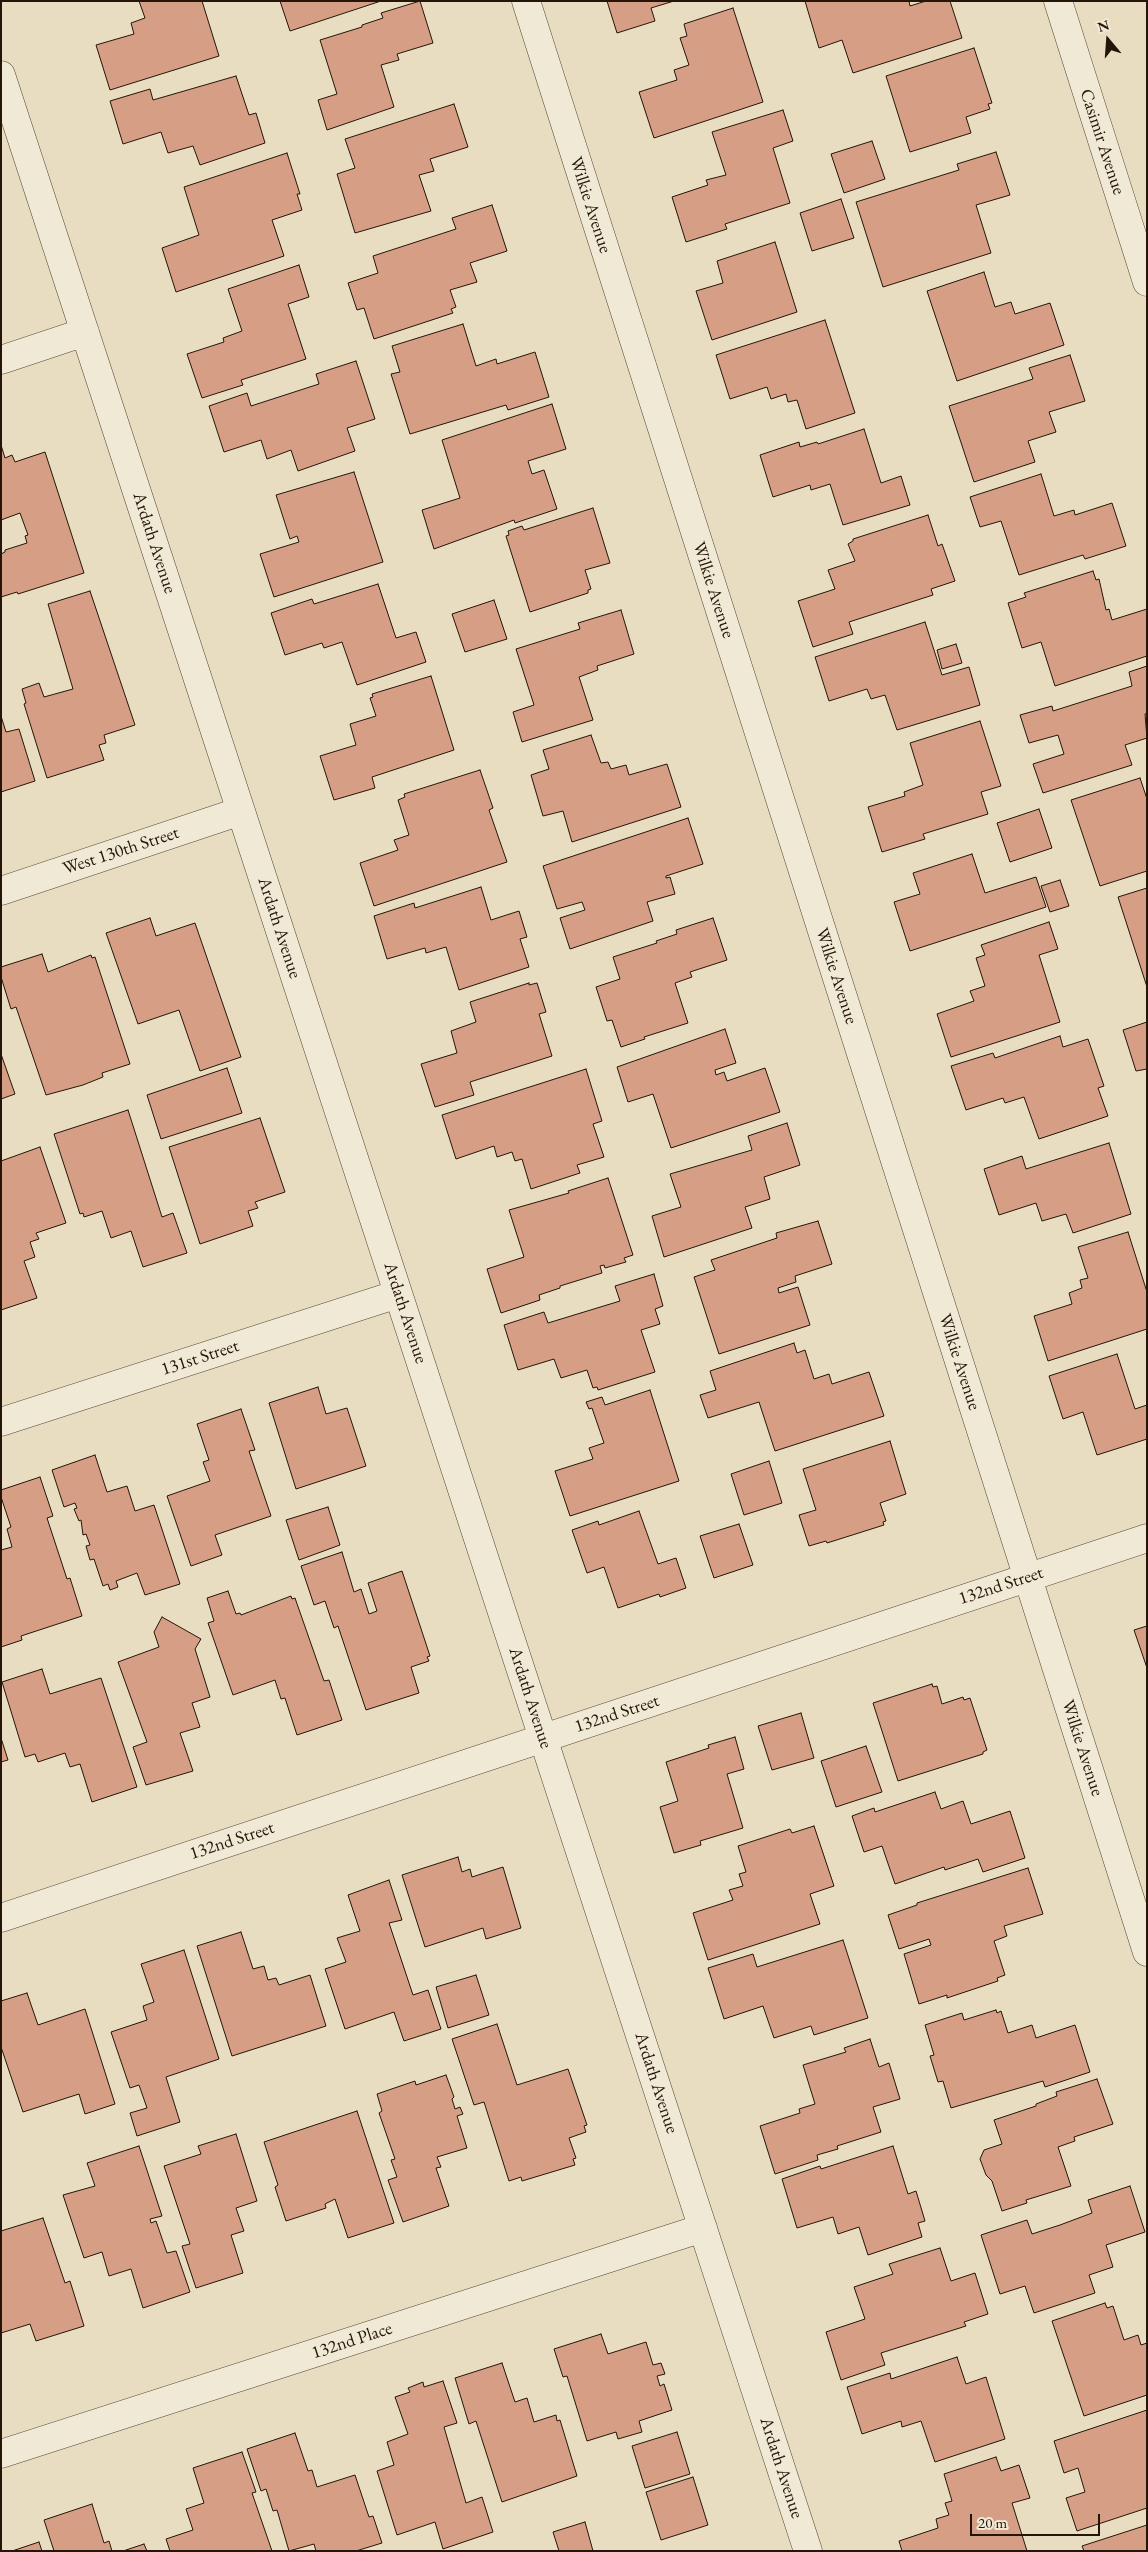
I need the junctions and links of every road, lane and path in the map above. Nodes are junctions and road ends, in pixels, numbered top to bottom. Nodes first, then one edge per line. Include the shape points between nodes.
1 (526, 1) edge
2 (1058, 1) edge
3 (1, 75) edge
4 (1147, 282) edge
5 (85, 332) junction
6 (1, 360) edge
7 (241, 811) junction
8 (1, 892) edge
9 (398, 1294) junction
10 (1, 1422) edge
11 (1147, 1538) edge
12 (1028, 1577) junction
13 (543, 1738) junction
14 (1, 1918) edge
15 (1147, 1952) edge
16 (703, 2228) junction
17 (1, 2454) edge
18 (808, 2551) edge

1 - 12 street, Wilkie Avenue
2 - 4 street, Casimir Avenue
3 - 5 street, Ardath Avenue
5 - 6 street
5 - 7 street, Ardath Avenue
7 - 8 street, West 130th Street
7 - 9 street, Ardath Avenue
9 - 10 street, 131st Street
9 - 13 street, Ardath Avenue
11 - 12 street, 132nd Street
12 - 13 street, 132nd Street
12 - 15 street, Wilkie Avenue
13 - 14 street, 132nd Street
13 - 16 street, Ardath Avenue
16 - 17 street, 132nd Place
16 - 18 street, Ardath Avenue

